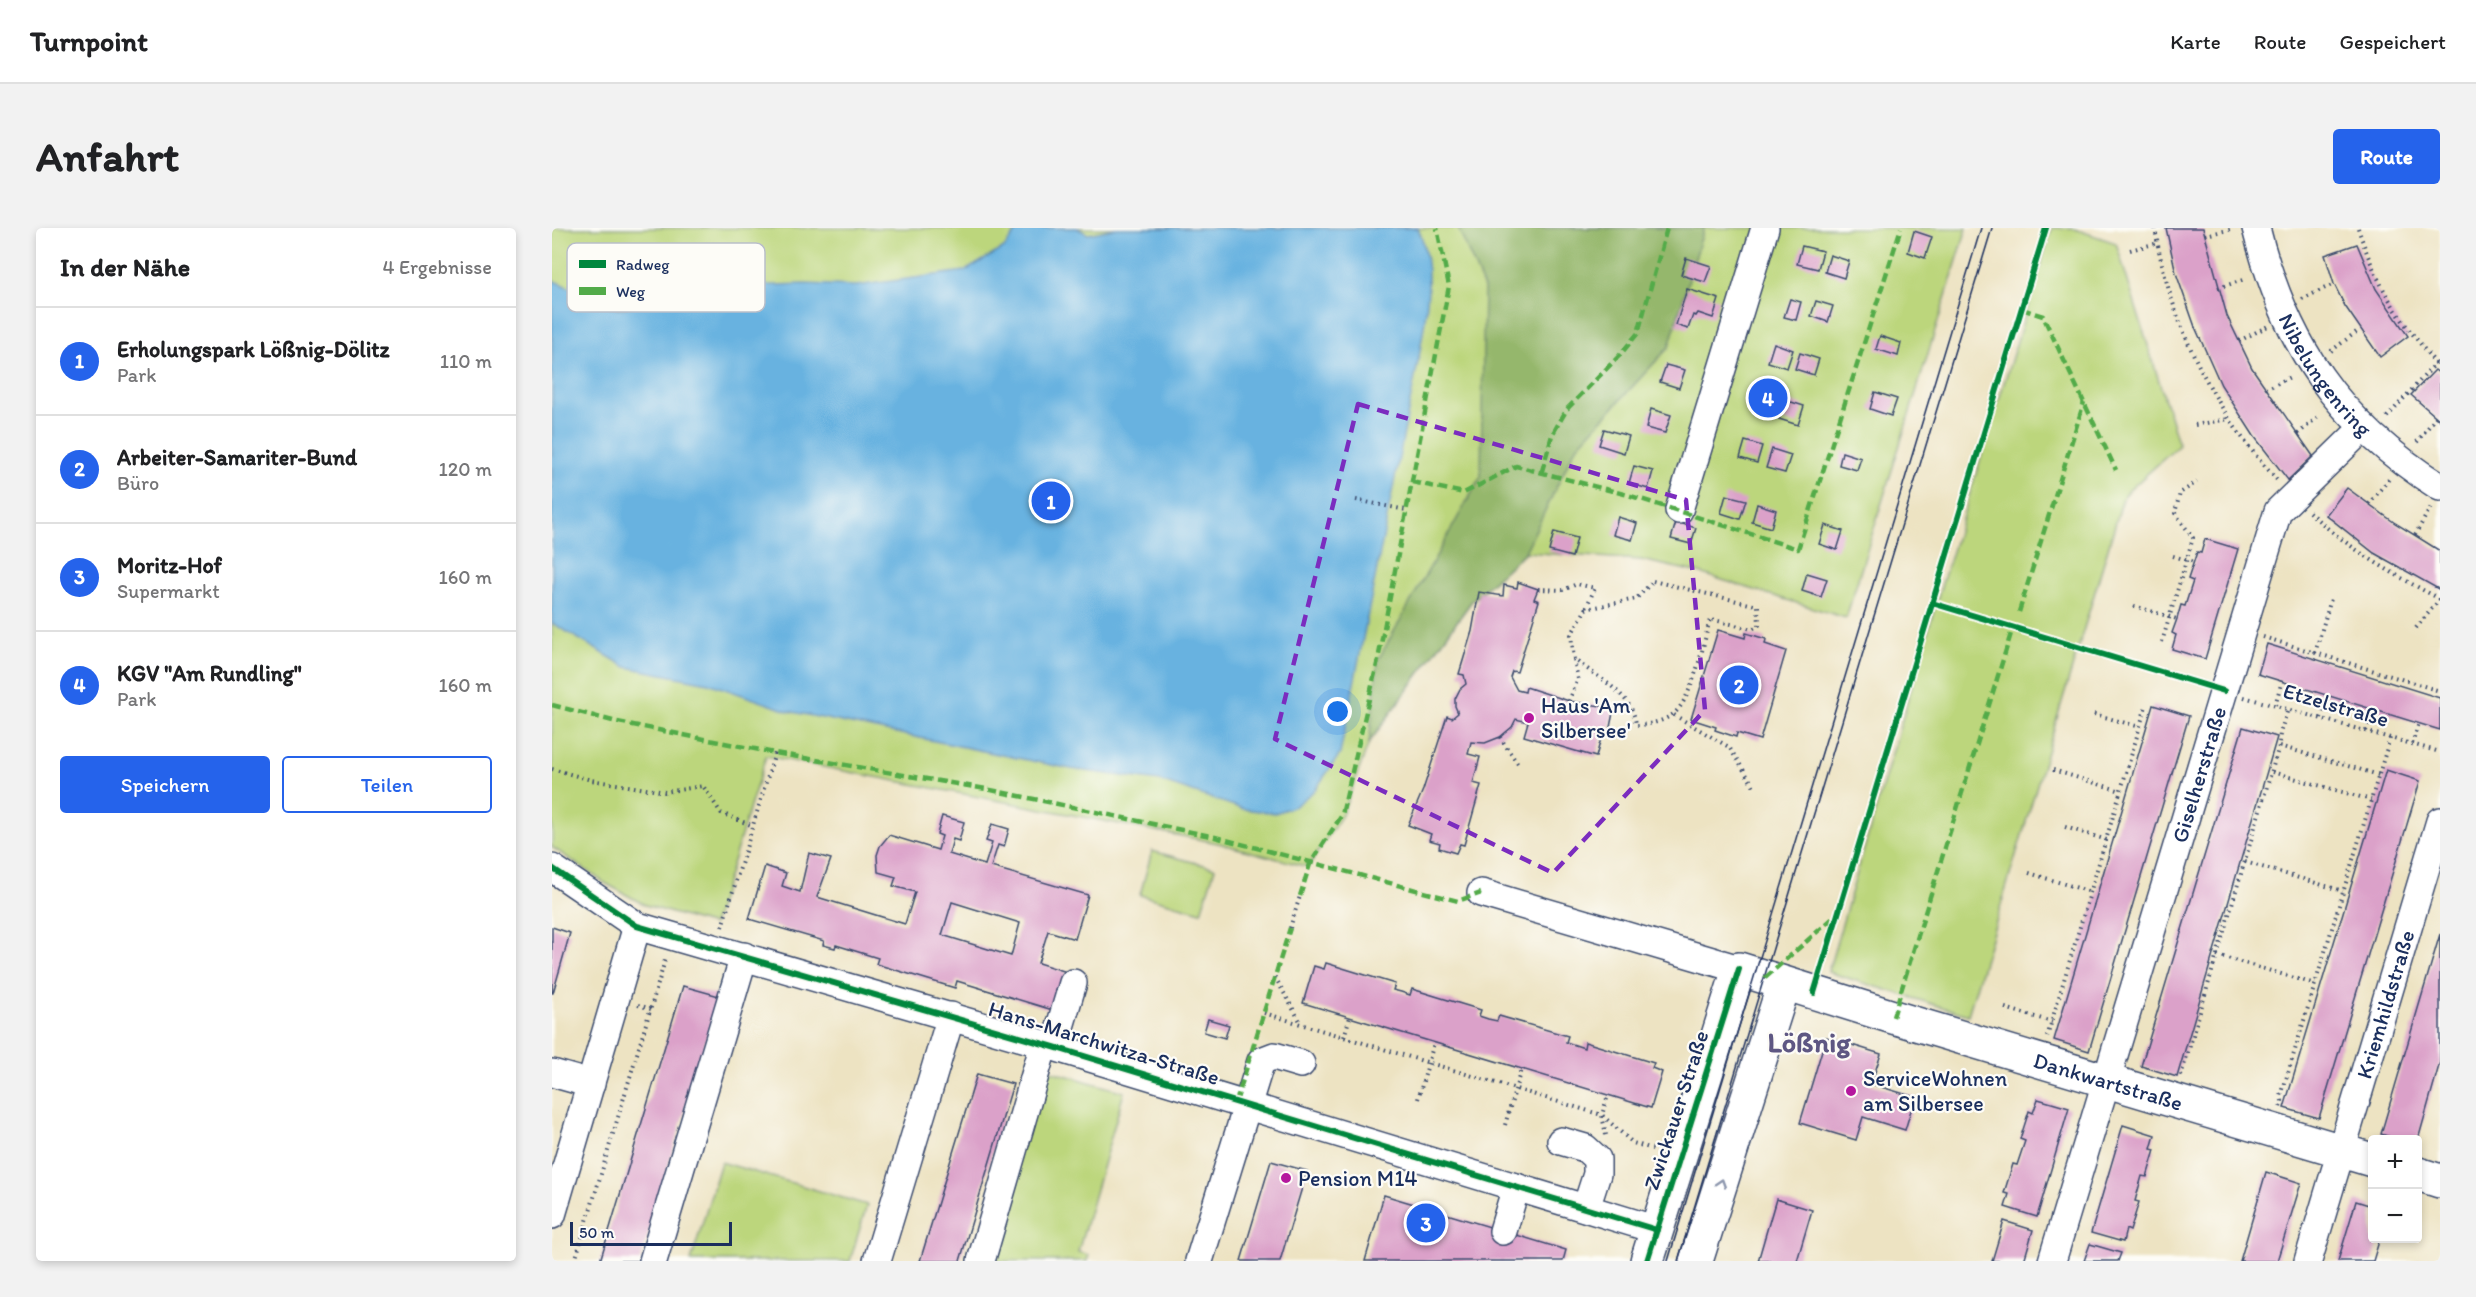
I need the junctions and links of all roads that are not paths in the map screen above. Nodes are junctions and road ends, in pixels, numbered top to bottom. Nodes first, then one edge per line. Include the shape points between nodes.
1 (1765, 228) edge
2 (2256, 228) edge
3 (2367, 432) junction
4 (2438, 494) edge
5 (1679, 510) dead end
6 (2440, 821) edge
7 (552, 868) edge
8 (1481, 893) dead end
9 (637, 926) junction
10 (744, 956) junction
11 (1739, 969) junction
12 (1073, 983) dead end
13 (1784, 984) junction
14 (951, 1016) junction
15 (1049, 1045) junction
16 (1301, 1064) dead end
17 (552, 1073) edge
18 (2107, 1081) junction
19 (591, 1084) junction
20 (1246, 1105) junction
21 (1561, 1141) dead end
22 (2340, 1151) junction
23 (2368, 1159) edge
24 (2422, 1175) edge
25 (2440, 1180) edge
26 (1516, 1187) junction
27 (1586, 1208) junction
28 (552, 1215) edge
29 (1657, 1230) junction
30 (1503, 1231) dead end
31 (653, 1261) edge
32 (877, 1261) edge
33 (981, 1261) edge
34 (1199, 1261) edge
35 (1647, 1261) edge
36 (1696, 1261) edge
37 (2052, 1261) edge
38 (2308, 1261) edge

1 - 5 street
2 - 3 street, Nibelungenring via 2283,313 2312,366
3 - 4 street, Nibelungenring
3 - 18 street, Giselherstraße via 2278,511
6 - 22 street, Kriemhildstraße
7 - 9 street, Hans-Marchwitza-Straße
8 - 11 street
9 - 10 street, Hans-Marchwitza-Straße
9 - 19 street
10 - 14 street, Hans-Marchwitza-Straße
10 - 31 street
11 - 13 main road, Dankwartstraße
11 - 29 main road, Zwickauer Straße
12 - 15 street
13 - 18 main road, Dankwartstraße
36 -> 13 main road
14 - 15 street, Hans-Marchwitza-Straße
14 - 32 street
15 - 20 street, Hans-Marchwitza-Straße
15 - 33 street
16 - 20 street via 1274,1056 1261,1061
17 - 19 street
18 - 22 main road, Dankwartstraße
18 - 37 street, Giselherstraße
19 - 28 street
20 - 26 street, Hans-Marchwitza-Straße
20 - 34 street
21 - 27 street via 1585,1148 1597,1159 1597,1174
22 - 23 main road, Dankwartstraße
22 - 38 street, Kriemhildstraße
24 - 25 main road
26 - 27 street, Hans-Marchwitza-Straße
26 - 30 street
27 - 29 street, Hans-Marchwitza-Straße
29 - 35 main road, Zwickauer Straße

